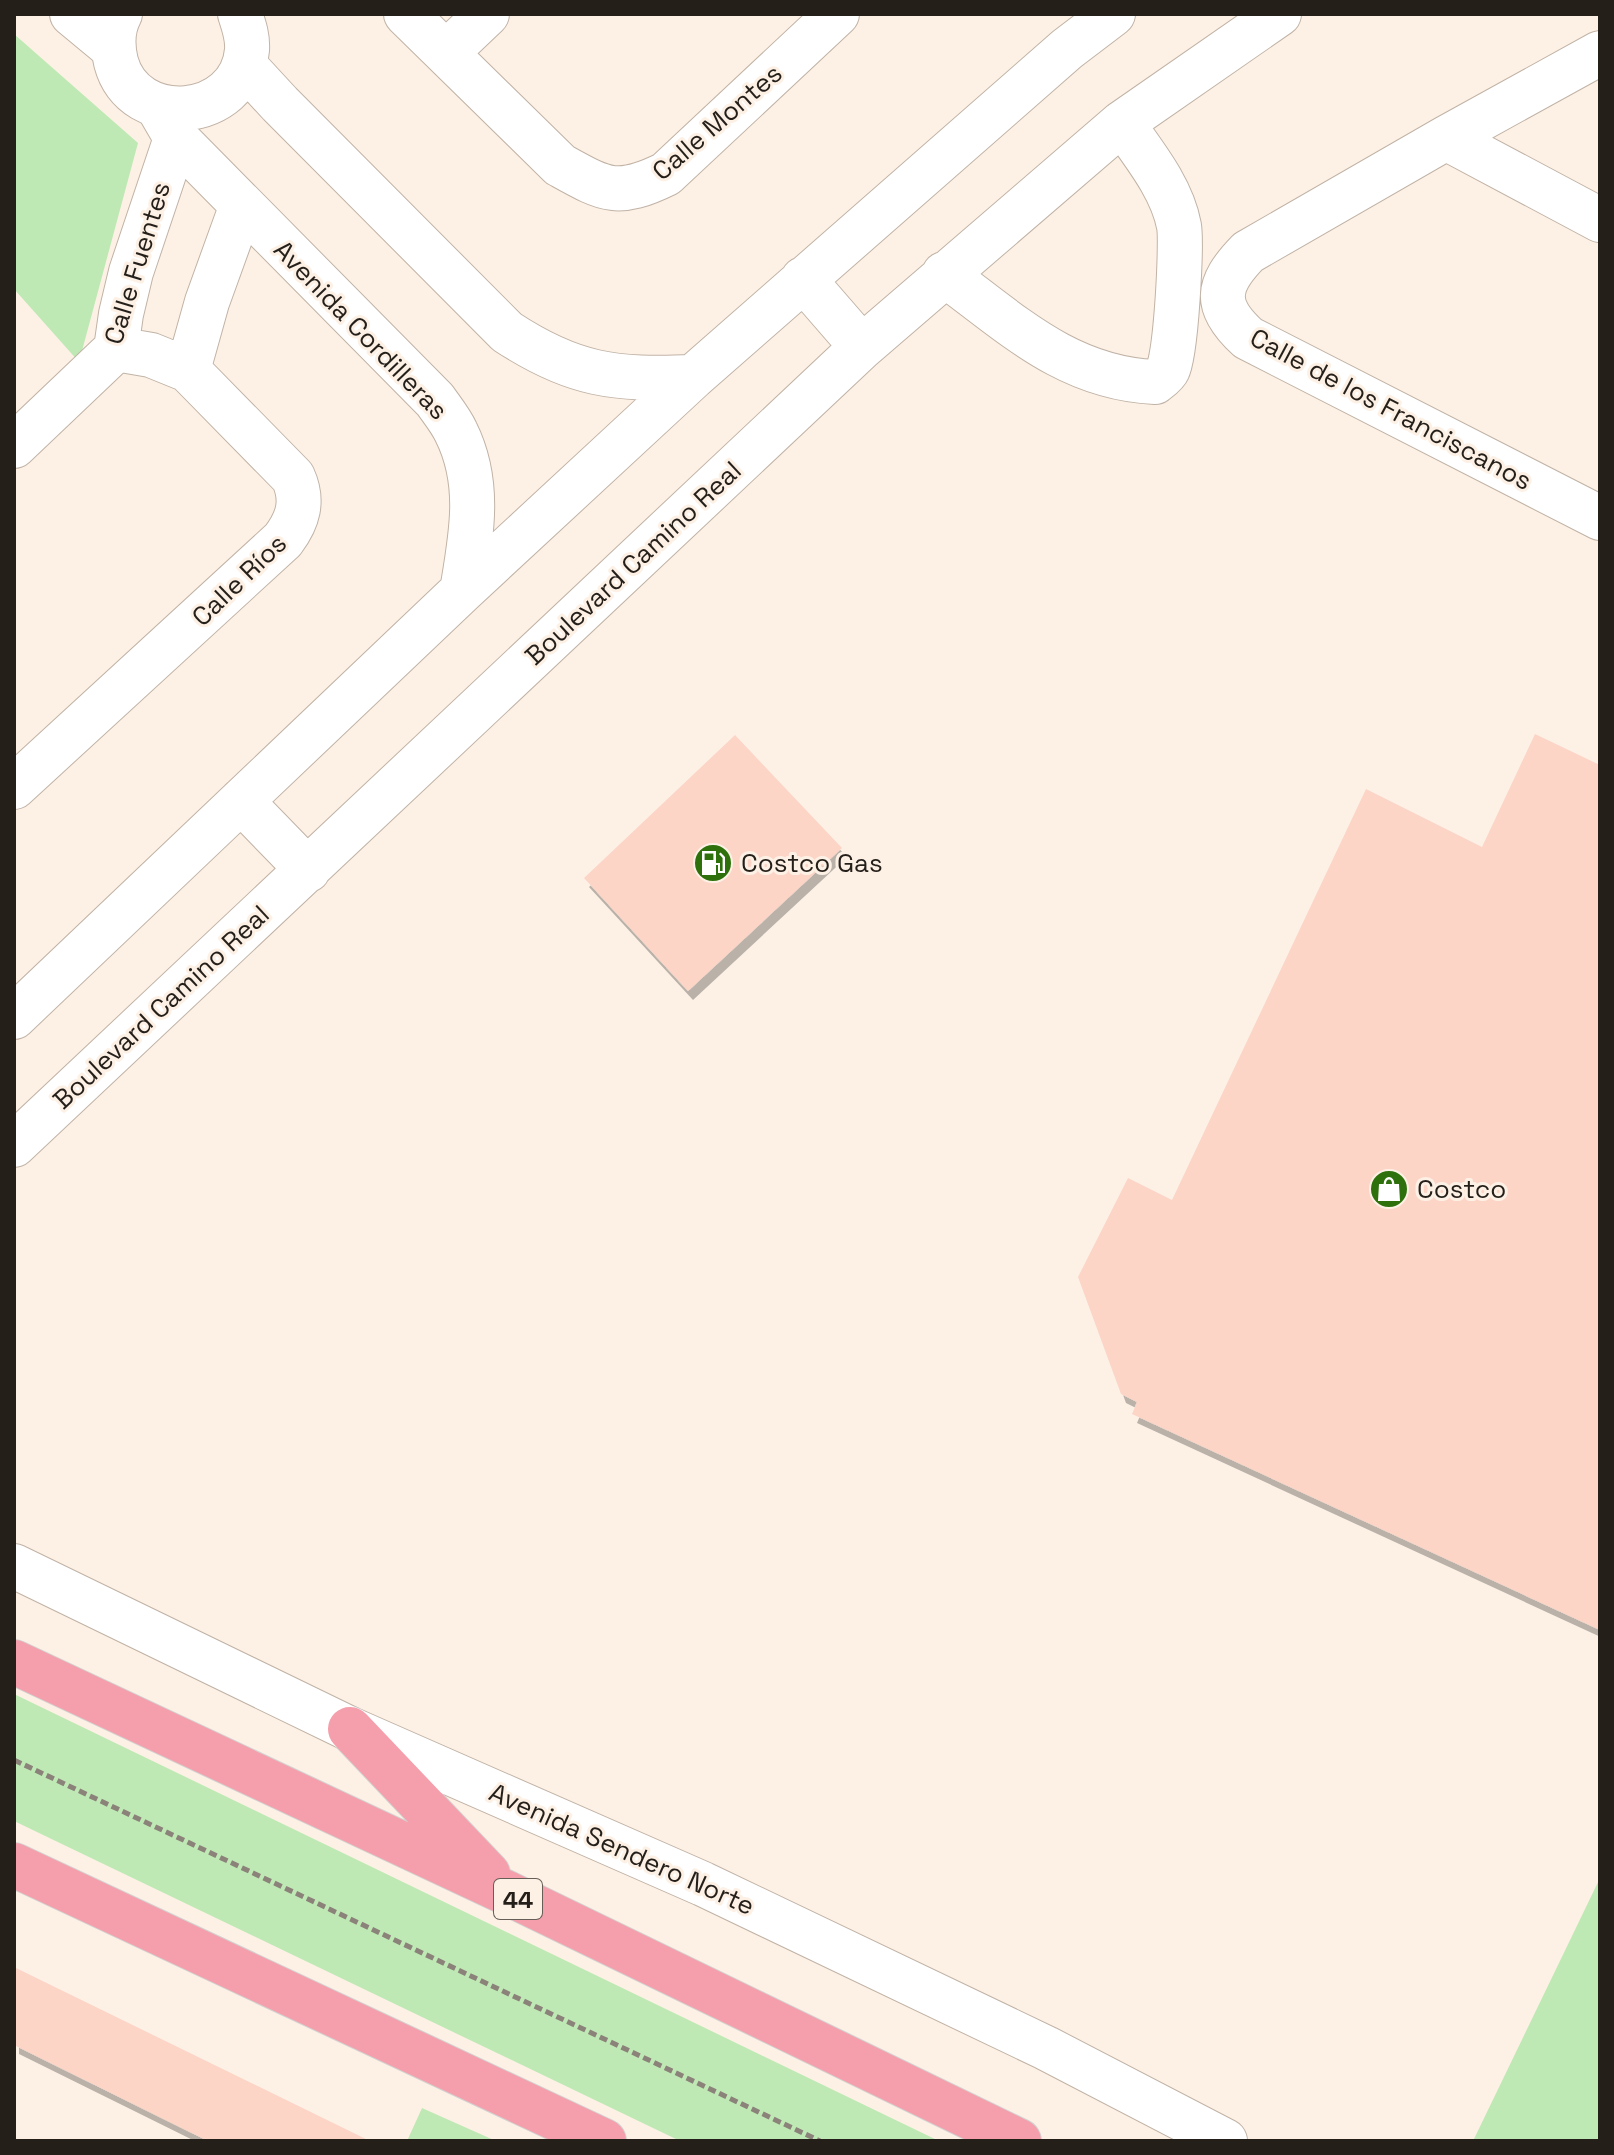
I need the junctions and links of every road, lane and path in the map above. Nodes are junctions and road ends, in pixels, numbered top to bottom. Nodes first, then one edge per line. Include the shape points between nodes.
1 (72, 14) edge
2 (406, 14) edge
3 (487, 14) edge
4 (837, 14) edge
5 (1113, 14) edge
6 (1279, 14) edge
7 (116, 31) edge
8 (252, 32) edge
9 (446, 53) junction
10 (1600, 53) edge
11 (167, 122) junction
12 (1122, 123) junction
13 (1446, 138) junction
14 (242, 205) junction
15 (1600, 220) edge
16 (944, 274) junction
17 (803, 279) junction
18 (862, 347) junction
19 (116, 349) junction
20 (188, 370) junction
21 (693, 377) junction
22 (14, 446) edge
23 (1600, 518) edge
24 (462, 591) junction
25 (14, 787) edge
26 (241, 801) junction
27 (308, 870) junction
28 (14, 1017) edge
29 (14, 1145) edge
30 (14, 1566) edge
31 (14, 1662) edge
32 (350, 1729) junction
33 (14, 1760) edge
34 (22, 1878) edge
35 (507, 1893) junction
36 (604, 2141) edge
37 (820, 2141) edge
38 (1019, 2141) edge
39 (1225, 2141) edge

1 - 7 street
2 - 9 street, Calle Montes
3 - 9 street
4 - 9 street, Calle Montes via 666,174 617,190 560,165
5 - 17 street
6 - 12 street, Boulevard Camino Real
7 - 11 street, Avenida Cordilleras via 117,67 127,84
8 - 11 street via 234,84 219,98 179,110
8 - 21 street via 507,332 539,353 599,374
10 - 13 street, Calle de los Franciscanos
11 - 14 street, Avenida Cordilleras
11 - 19 street, Calle Fuentes
12 - 16 street, Boulevard Camino Real
12 - 16 street via 1151,164 1179,227 1169,369 1155,382 1102,376 1046,349
13 - 15 street
13 - 23 street, Calle de los Franciscanos via 1248,252 1233,268 1221,305 1248,338
14 - 20 street
14 - 24 street, Avenida Cordilleras via 435,400 456,432 472,480 474,518
16 - 18 street, Boulevard Camino Real
17 - 18 street
17 - 21 street
18 - 27 street, Boulevard Camino Real
19 - 20 street, Calle Ríos via 151,355
19 - 22 street, Calle Fuentes
20 - 25 street, Calle Ríos via 293,477 299,505 295,524
21 - 24 street
24 - 26 street
26 - 27 street
26 - 28 street
27 - 29 street, Boulevard Camino Real
30 - 32 street, Avenida Sendero Norte
31 - 35 main road, 44
32 - 35 main road
32 - 39 street, Avenida Sendero Norte via 703,1884 1046,2048
33 - 37 path
34 - 36 main road
35 - 38 main road, 44

